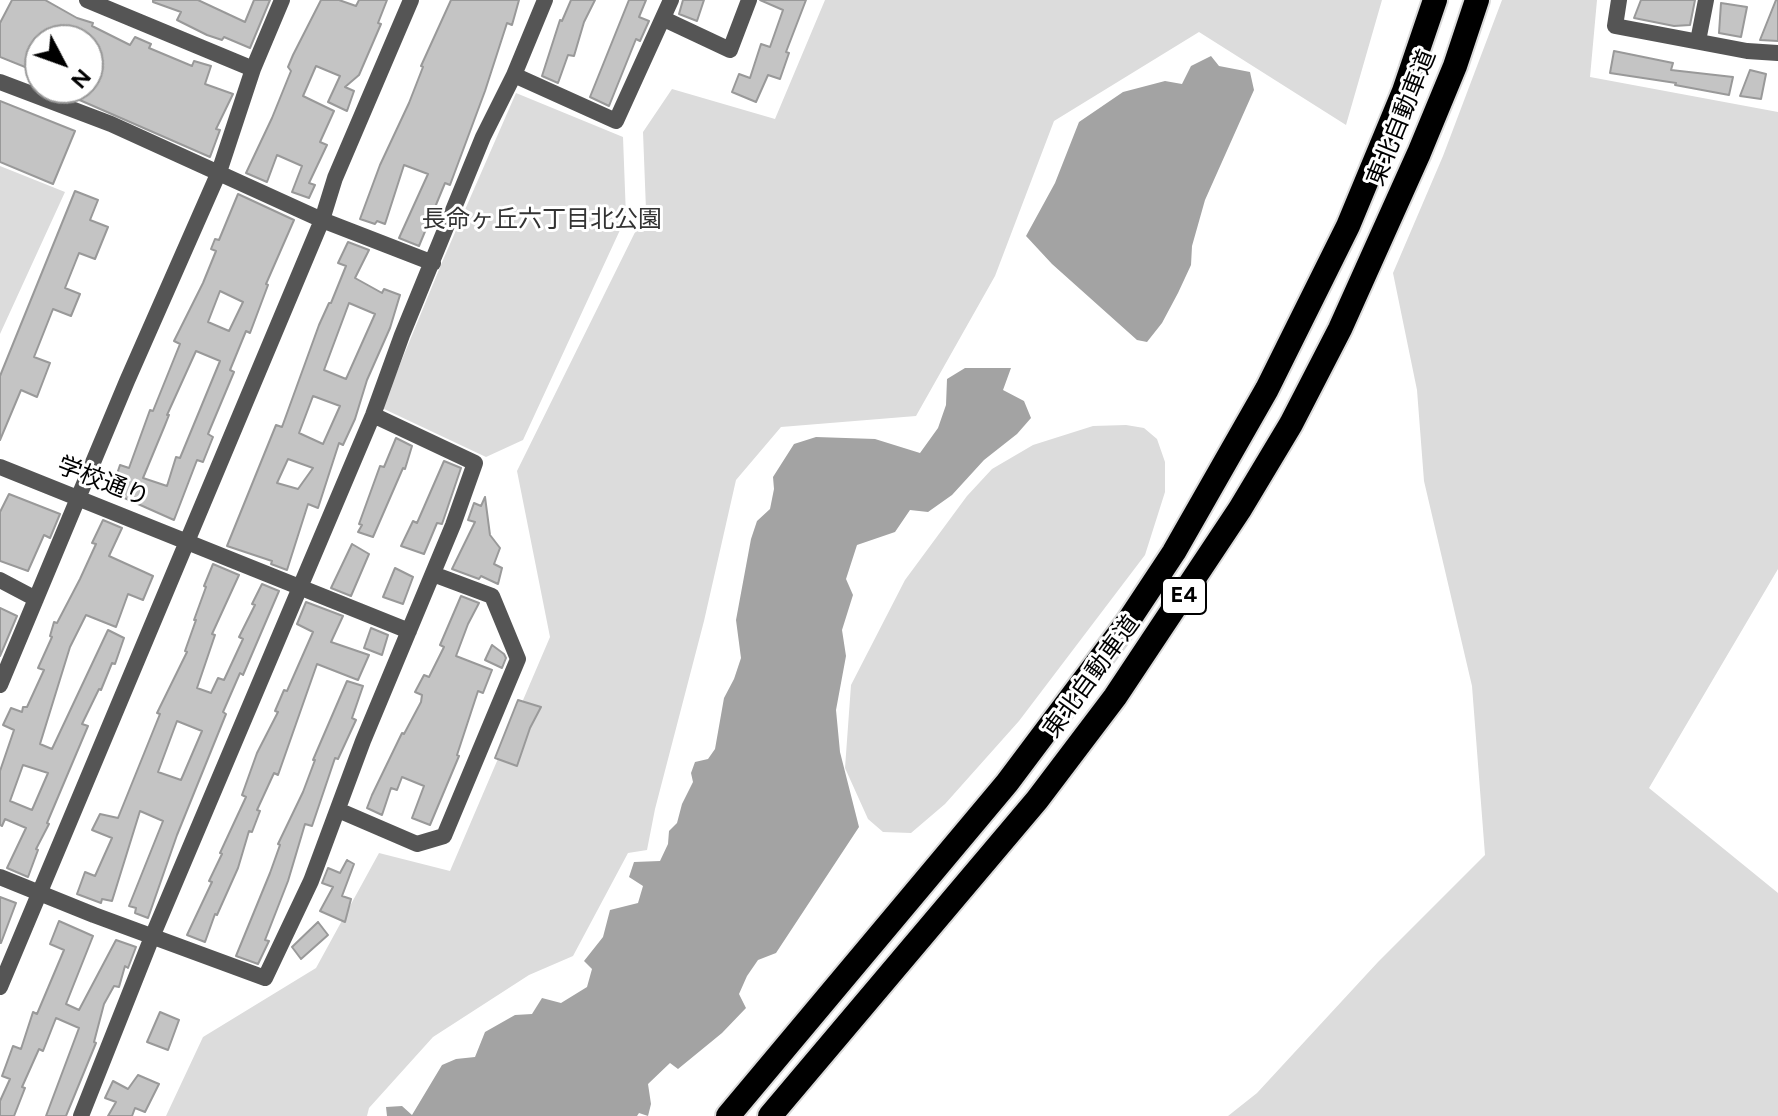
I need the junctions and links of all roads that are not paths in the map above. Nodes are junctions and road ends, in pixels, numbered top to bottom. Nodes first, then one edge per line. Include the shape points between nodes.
1 (87, 0) edge
2 (282, 0) edge
3 (411, 0) edge
4 (545, 0) edge
5 (671, 0) edge
6 (749, 0) edge
7 (1435, 0) edge
8 (1477, 0) edge
9 (1619, 0) edge
10 (1706, 0) edge
11 (664, 19) junction
12 (1698, 41) junction
13 (1778, 53) edge
14 (253, 69) junction
15 (514, 75) junction
16 (0, 82) edge
17 (219, 172) junction
18 (322, 220) junction
19 (433, 263) junction
20 (373, 415) junction
21 (0, 467) edge
22 (77, 498) junction
23 (188, 541) junction
24 (433, 574) junction
25 (0, 580) edge
26 (300, 585) junction
27 (36, 599) junction
28 (409, 631) junction
29 (0, 685) edge
30 (338, 810) junction
31 (0, 877) edge
32 (38, 892) junction
33 (152, 937) junction
34 (0, 987) edge
35 (81, 1116) edge
36 (728, 1116) edge
37 (770, 1116) edge

1 - 14 street
2 - 14 street
3 - 18 street
4 - 15 street
5 - 11 street
6 - 11 street via 730,50
7 - 36 highway, 東北自動車道 / E4 via 1348,226 1267,389 1174,552 1007,783
8 - 37 highway, 東北自動車道 / E4 via 1419,153 1340,329 1291,424 1218,545 1037,800
9 - 12 street via 1615,26
10 - 12 street
11 - 15 street via 616,121
12 - 13 street
14 - 17 street
15 - 19 street
16 - 17 street
17 - 18 street
17 - 22 street
18 - 19 street
18 - 23 street
19 - 20 street
20 - 24 street via 475,463
20 - 26 street
21 - 22 street, 学校通り
22 - 23 street, 学校通り
22 - 27 street
23 - 26 street, 学校通り
23 - 32 street
24 - 28 street
24 - 30 street via 492,596 518,659 444,836 417,844
25 - 27 street
26 - 28 street, 学校通り
26 - 33 street
27 - 29 street
28 - 30 street
30 - 33 street via 265,978
31 - 32 street
32 - 33 street
32 - 34 street
33 - 35 street

